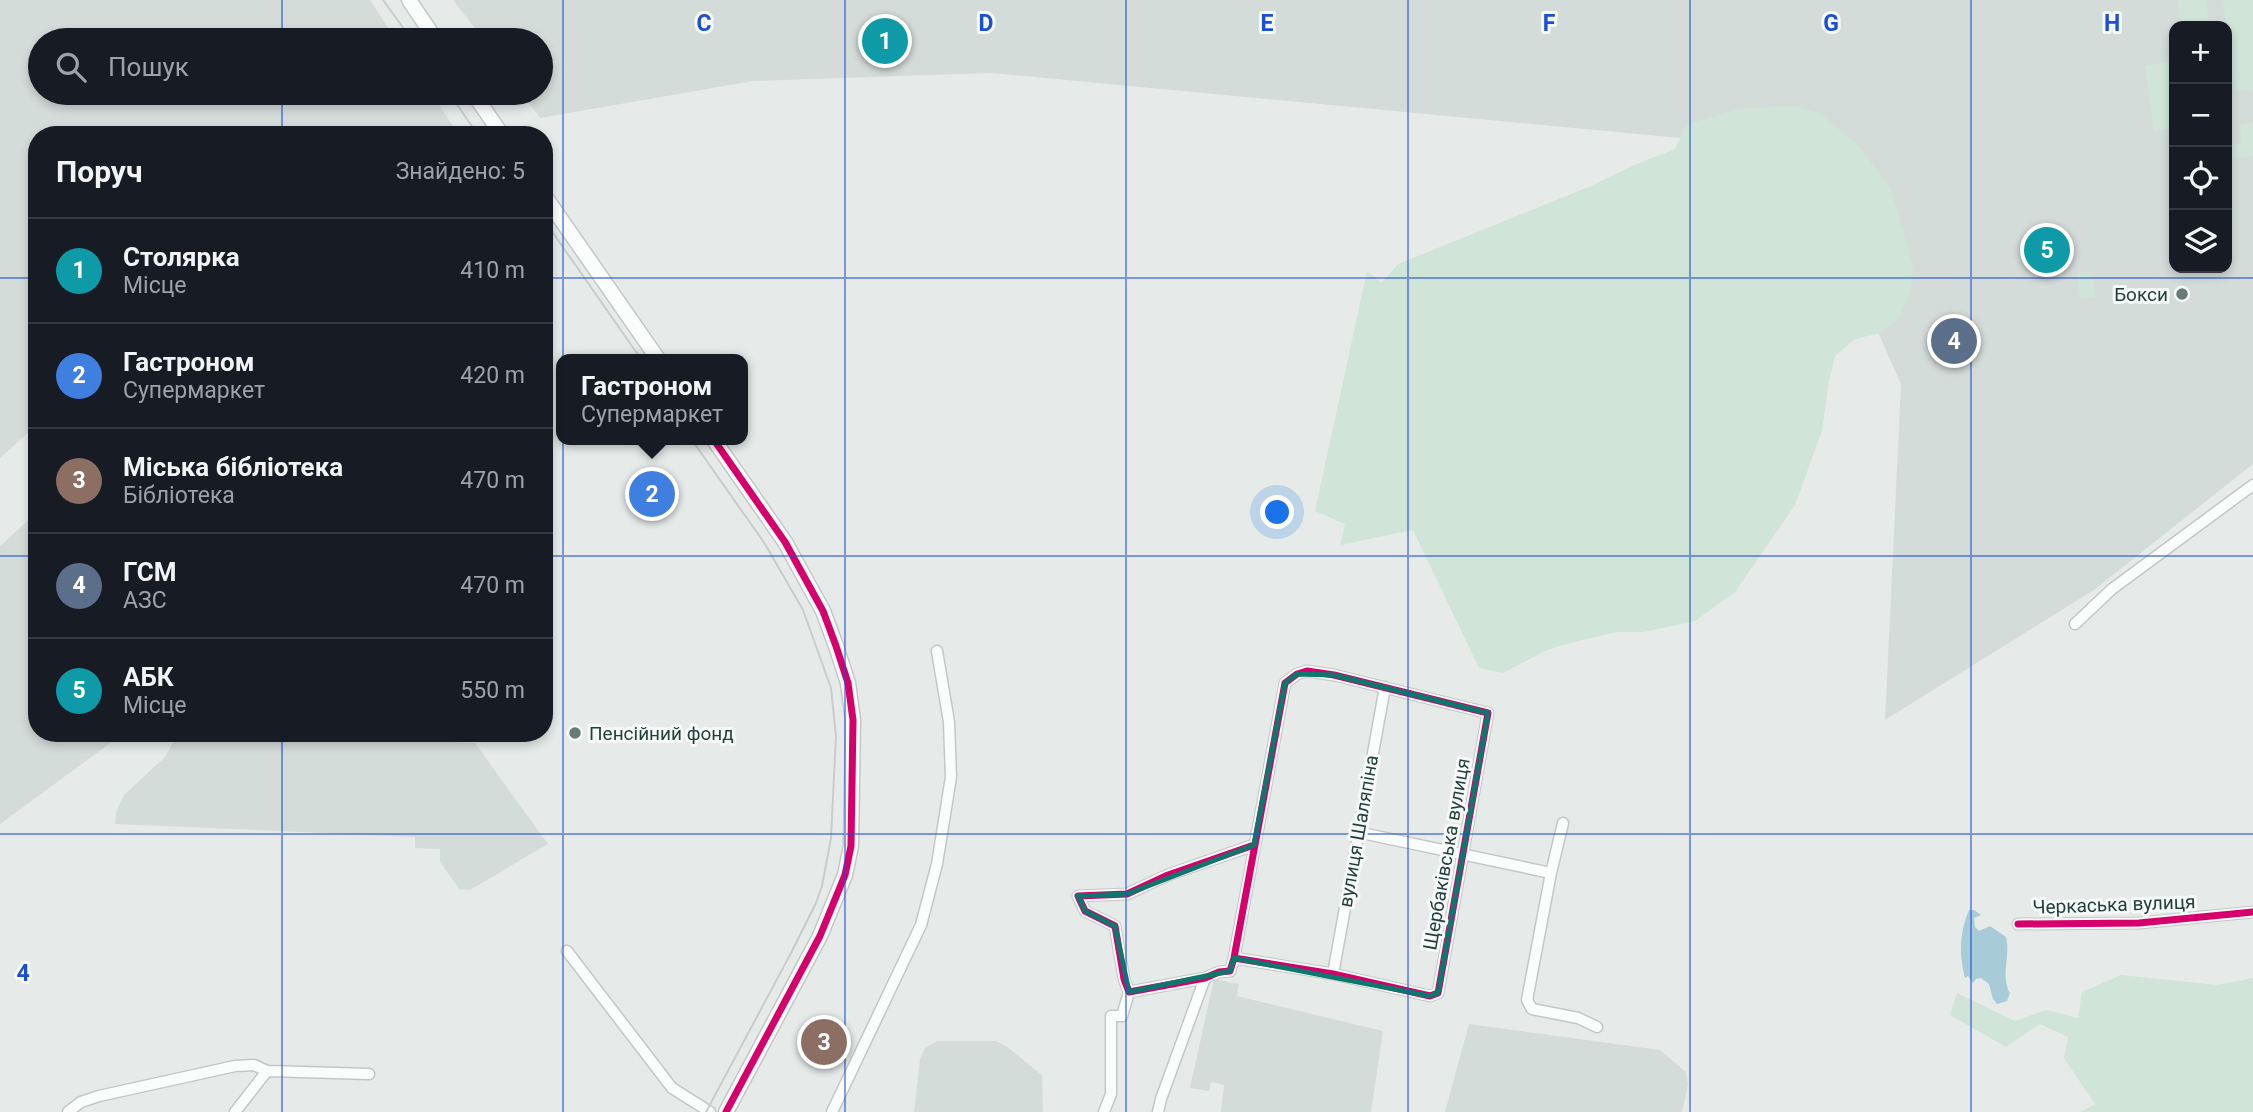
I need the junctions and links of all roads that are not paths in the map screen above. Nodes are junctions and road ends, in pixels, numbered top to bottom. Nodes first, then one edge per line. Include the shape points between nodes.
1 (409, 0) edge
2 (428, 28) edge
3 (481, 105) edge
4 (496, 126) edge
5 (553, 208) edge
6 (655, 354) edge
7 (717, 445) edge
8 (2253, 485) edge
9 (2075, 624) dead end
10 (937, 650) dead end
11 (1385, 687) junction
12 (1563, 823) dead end
13 (1357, 832) junction
14 (1254, 845) junction
15 (1461, 854) junction
16 (1551, 873) junction
17 (2253, 912) edge
18 (2018, 923) dead end
19 (567, 951) dead end
20 (1234, 958) junction
21 (1333, 974) junction
22 (1205, 978) junction
23 (1129, 992) junction
24 (1597, 1027) dead end
25 (267, 1071) junction
26 (369, 1073) dead end
27 (68, 1112) edge
28 (236, 1112) edge
29 (710, 1112) edge
30 (726, 1112) edge
31 (832, 1112) edge
32 (1104, 1112) edge
33 (1158, 1112) edge

1 - 2 street
3 - 4 street
5 - 6 street
7 - 30 street via 785,542 822,611 848,683 853,720 851,846 845,874 820,936
8 - 9 street via 2112,589
10 - 31 street via 949,722 951,777 937,864 921,925
11 - 13 street, вулиця Шаляпіна
11 - 14 street via 1307,671 1285,683
11 - 15 street, Щербаківська вулиця via 1488,713
12 - 16 street
13 - 15 street
13 - 21 street, вулиця Шаляпіна
14 - 20 street
14 - 23 street via 1127,894 1078,897 1085,911 1115,926
15 - 16 street
15 - 21 street, Щербаківська вулиця via 1438,993 1430,996
16 - 24 street via 1527,1000 1532,1009 1578,1018
17 - 18 street, Черкаська вулиця via 2139,923
19 - 29 street via 672,1088
20 - 21 street
20 - 22 street via 1230,971
22 - 23 street
22 - 33 street
23 - 32 street via 1122,1016 1111,1016 1111,1094
25 - 26 street
25 - 27 street via 254,1065 235,1066 99,1096
25 - 28 street

